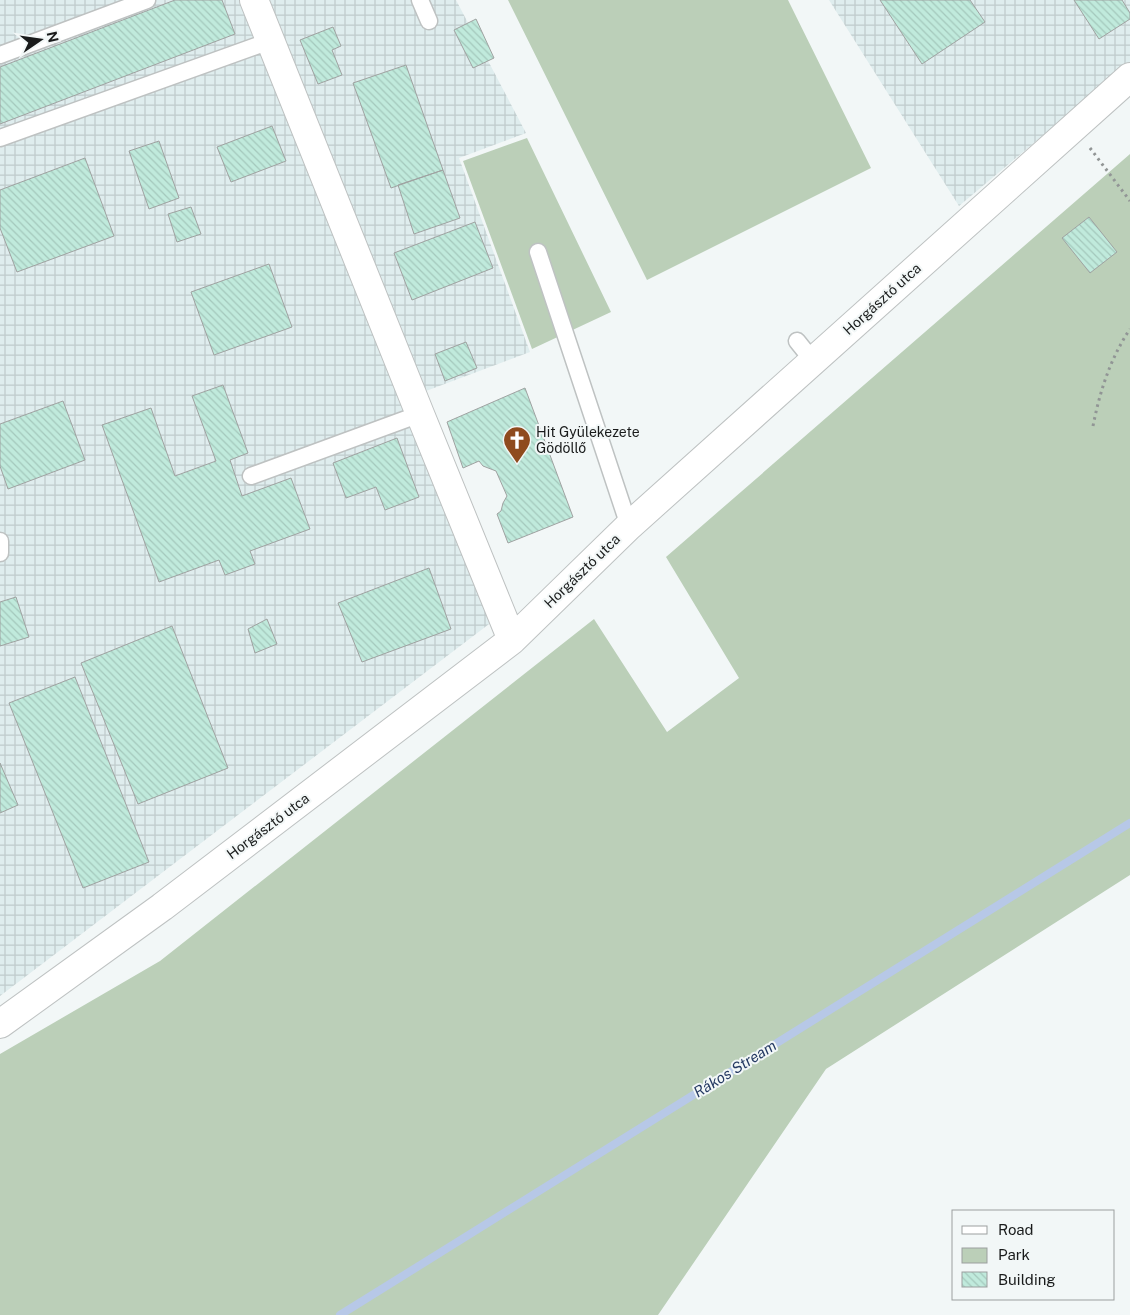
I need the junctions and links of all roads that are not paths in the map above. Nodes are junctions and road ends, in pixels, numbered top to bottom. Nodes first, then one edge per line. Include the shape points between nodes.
1 (147, 0) edge
2 (254, 0) edge
3 (420, 0) edge
4 (430, 21) dead end
5 (270, 40) junction
6 (0, 55) edge
7 (1130, 77) edge
8 (0, 138) edge
9 (538, 252) dead end
10 (420, 414) junction
11 (251, 476) dead end
12 (629, 526) junction
13 (0, 541) edge
14 (0, 553) edge
15 (512, 640) junction
16 (0, 1024) edge

1 - 6 lane
2 - 5 street
3 - 4 lane
5 - 8 lane
5 - 10 street
7 - 12 street, Horgásztó utca via 1074,128 805,351
9 - 12 lane
10 - 11 lane
10 - 15 street
12 - 15 street, Horgásztó utca
13 - 14 lane
15 - 16 street, Horgásztó utca via 162,907

